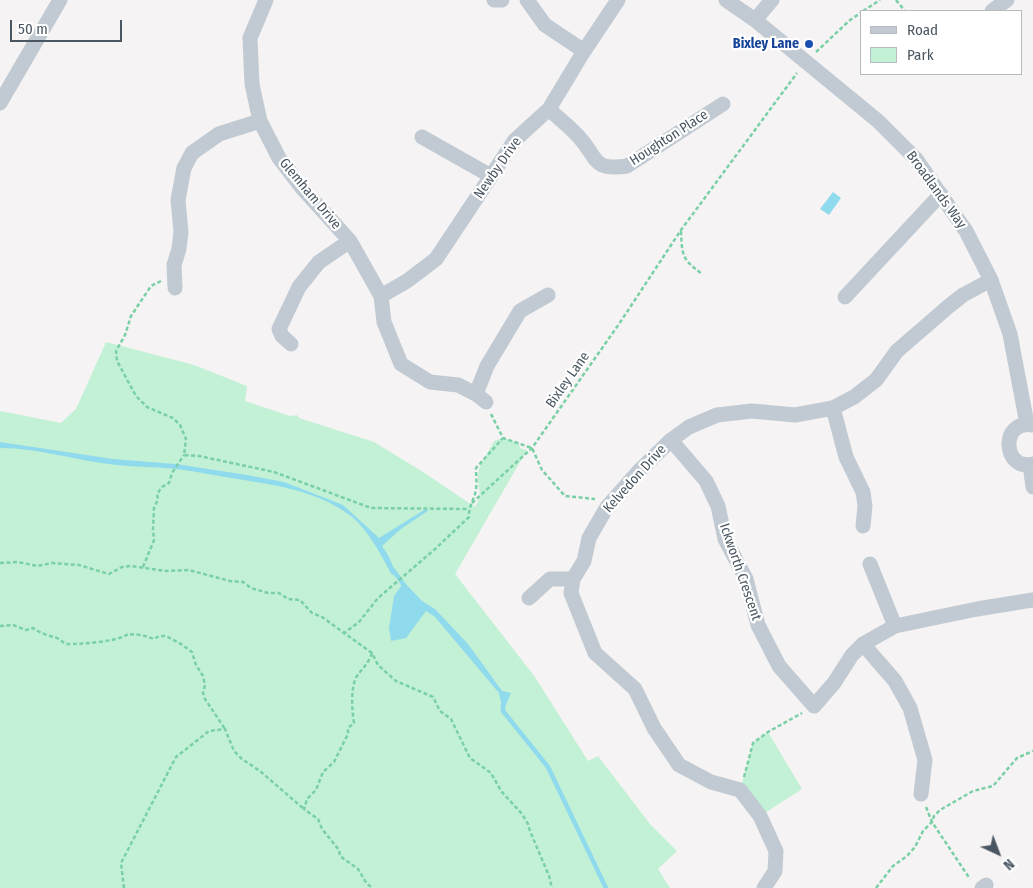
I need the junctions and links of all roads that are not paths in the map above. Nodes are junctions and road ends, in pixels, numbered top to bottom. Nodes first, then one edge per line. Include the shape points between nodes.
1 (60, 0) edge
2 (266, 0) edge
3 (494, 0) edge
4 (502, 0) edge
5 (527, 0) edge
6 (618, 0) edge
7 (726, 0) edge
8 (772, 0) edge
9 (1007, 0) edge
10 (993, 10) edge
11 (755, 20) junction
12 (584, 51) junction
13 (0, 103) edge
14 (723, 104) dead end
15 (548, 109) junction
16 (260, 120) junction
17 (422, 137) dead end
18 (491, 176) junction
19 (941, 194) junction
20 (350, 241) junction
21 (991, 280) junction
22 (175, 281) road end
23 (548, 295) dead end
24 (380, 296) junction
25 (845, 297) dead end
26 (291, 344) dead end
27 (833, 408) junction
28 (1030, 424) edge
29 (670, 440) junction
30 (1032, 465) edge
31 (1033, 487) edge
32 (863, 526) dead end
33 (870, 564) dead end
34 (573, 579) junction
35 (529, 598) dead end
36 (1033, 600) edge
37 (895, 626) junction
38 (863, 644) junction
39 (921, 794) road end
40 (764, 888) edge

1 - 13 street
2 - 16 street, Glemham Drive via 250,38 252,84
3 - 4 street
5 - 12 street via 545,25
6 - 12 street, Newby Drive
7 - 11 street, Broadlands Way
8 - 11 street
9 - 10 street
11 - 19 street, Broadlands Way via 884,127 916,159
12 - 15 street, Newby Drive
14 - 15 street, Houghton Place via 627,166 613,168 596,162 579,137
15 - 18 street, Newby Drive via 515,140
16 - 20 street, Glemham Drive via 279,158
16 - 22 street via 219,134 192,153 184,168 178,200 181,232 174,265
17 - 18 street
18 - 24 street, Newby Drive via 436,259
19 - 21 street, Broadlands Way via 966,231
19 - 25 street
20 - 24 street, Glemham Drive
20 - 26 street via 319,262 299,287 278,329
21 - 27 street, Kelvedon Drive via 949,306 897,351 876,380
21 - 28 street, Broadlands Way via 1010,334
23 - 24 street, Glemham Drive via 520,311 487,366 481,398 458,385 430,382 401,364 384,322
27 - 29 street, Kelvedon Drive via 795,415 752,411 718,415 689,427
27 - 32 street via 846,457 863,492
28 - 30 street via 1012,432 1008,447 1016,460
29 - 34 street, Kelvedon Drive via 607,507 588,538 584,560
29 - 38 street, Ickworth Crescent via 706,481 718,506 725,540 746,579 758,625 779,666 814,706
30 - 31 street
33 - 37 street
34 - 35 street via 550,579
34 - 40 street via 571,593 595,653 635,689 654,728 679,765 711,782 740,790 760,816 776,851 775,871
36 - 37 street
37 - 38 street
38 - 39 street via 895,681 910,708 925,760

